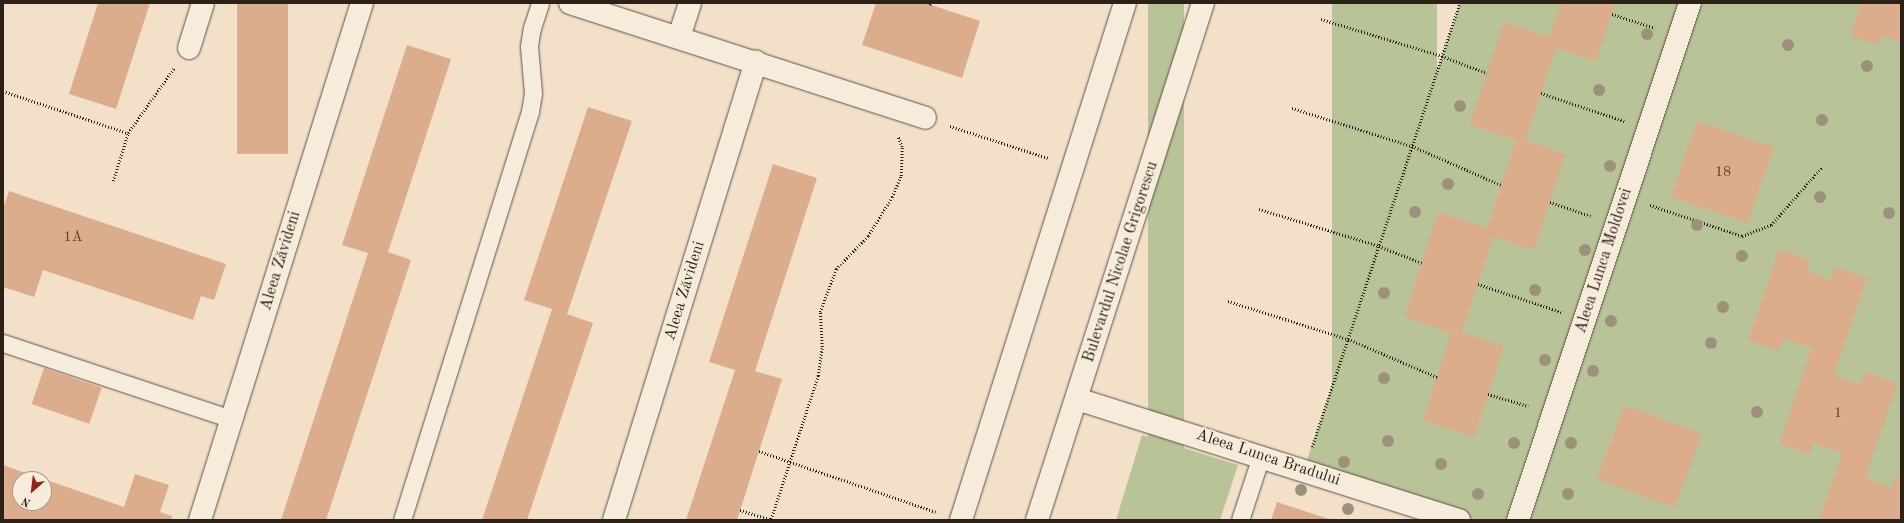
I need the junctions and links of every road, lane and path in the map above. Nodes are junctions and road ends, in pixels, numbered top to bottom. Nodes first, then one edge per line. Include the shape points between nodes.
1 (204, 3) edge
2 (362, 3) edge
3 (540, 3) edge
4 (570, 3) edge
5 (690, 3) edge
6 (1125, 3) edge
7 (1204, 3) edge
8 (1460, 3) edge
9 (1690, 3) edge
10 (1612, 14) dead end
11 (1321, 19) dead end
12 (1678, 36) junction
13 (679, 37) junction
14 (189, 48) joint
15 (1442, 56) junction
16 (756, 62) junction
17 (1487, 73) dead end
18 (3, 91) edge
19 (1541, 93) dead end
20 (888, 106) junction
21 (1292, 108) dead end
22 (925, 118) joint
23 (1648, 129) junction
24 (128, 133) junction
25 (1412, 146) junction
26 (1074, 166) junction
27 (1822, 167) dead end
28 (113, 181) dead end
29 (1501, 185) dead end
30 (1625, 197) junction
31 (1550, 202) dead end
32 (1259, 209) dead end
33 (1616, 224) junction
34 (1378, 246) junction
35 (1422, 263) dead end
36 (1478, 284) dead end
37 (1228, 301) dead end
38 (1584, 320) junction
39 (1348, 339) junction
40 (3, 343) edge
41 (1437, 377) dead end
42 (1488, 394) dead end
43 (1077, 399) junction
44 (1553, 415) junction
45 (232, 419) junction
46 (759, 451) dead end
47 (1260, 456) junction
48 (789, 462) junction
49 (1304, 469) junction
50 (740, 510) dead end
51 (937, 512) dead end
52 (200, 520) edge
53 (402, 520) edge
54 (614, 520) edge
55 (772, 520) edge
56 (961, 520) edge
57 (1037, 520) edge
58 (1240, 520) edge
59 (1459, 520) edge
60 (1518, 520) edge

1 - 14 street
2 - 45 street, Aleea Zăvideni
3 - 53 lane via 532,28 530,46 534,93 530,112
4 - 13 street
5 - 13 street
6 - 26 street
7 - 43 street, Bulevardul Nicolae Grigorescu
8 - 15 path
9 - 12 street, Aleea Lunca Moldovei
10 - 12 path
11 - 15 path
12 - 23 street, Aleea Lunca Moldovei
13 - 16 street
14 - 24 path
15 - 17 path
15 - 25 path
16 - 20 street
16 - 54 street, Aleea Zăvideni
18 - 24 path
19 - 23 path
20 - 22 street
20 - 48 path via 902,147 901,176 892,197 868,236 836,268 820,312 822,347 818,376
21 - 25 path
22 - 26 path
23 - 30 street, Aleea Lunca Moldovei
24 - 28 path
25 - 29 path
25 - 34 path
26 - 56 street
27 - 30 path via 1771,225 1742,236
30 - 33 street, Aleea Lunca Moldovei
31 - 33 path
32 - 34 path
33 - 38 street, Aleea Lunca Moldovei
34 - 35 path
34 - 39 path
36 - 38 path
37 - 39 path
38 - 44 street, Aleea Lunca Moldovei
39 - 41 path
39 - 49 path
40 - 45 lane
42 - 44 path
43 - 47 street, Aleea Lunca Bradului
43 - 57 street, Bulevardul Nicolae Grigorescu
44 - 60 street, Aleea Lunca Moldovei
45 - 52 street, Aleea Zăvideni
46 - 48 path
47 - 49 street, Aleea Lunca Bradului
47 - 58 lane
48 - 51 path
48 - 55 path
49 - 59 street, Aleea Lunca Bradului
50 - 55 path

